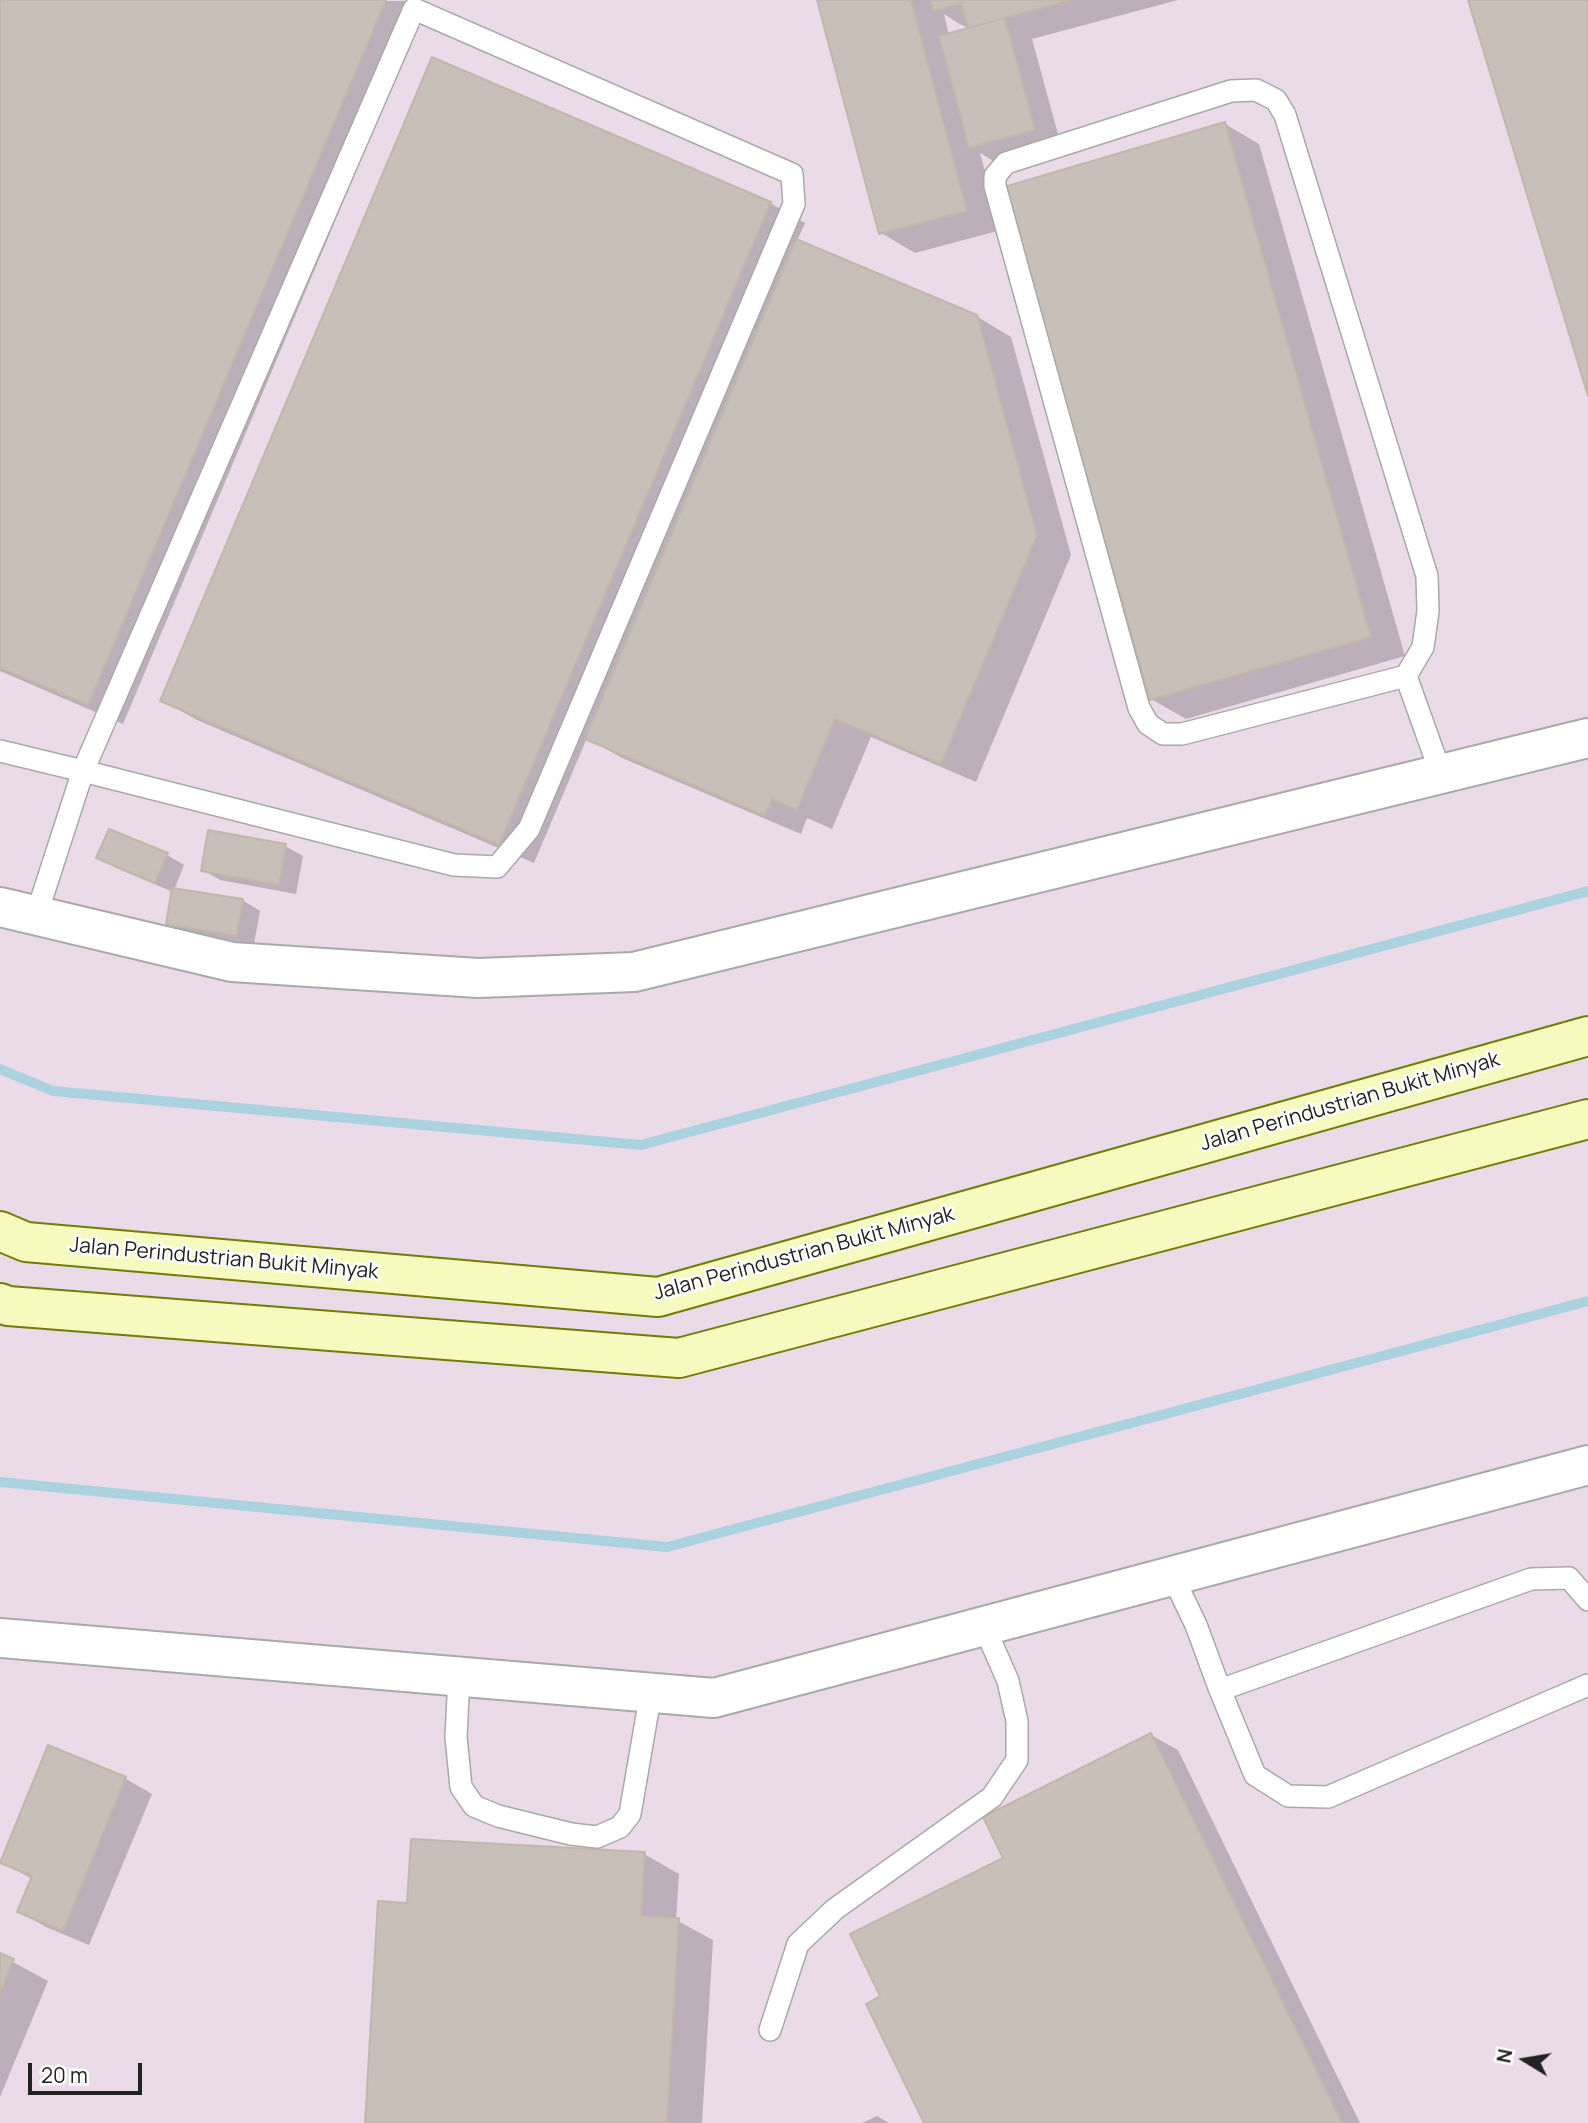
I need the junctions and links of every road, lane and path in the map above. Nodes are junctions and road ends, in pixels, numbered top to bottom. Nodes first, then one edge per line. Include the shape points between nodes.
1 (1406, 676) junction
2 (1588, 738) edge
3 (0, 751) edge
4 (83, 771) junction
5 (1441, 774) junction
6 (0, 907) edge
7 (36, 916) junction
8 (1588, 1035) edge
9 (1588, 1119) edge
10 (0, 1231) edge
11 (0, 1303) edge
12 (1588, 1465) edge
13 (1172, 1575) junction
14 (1588, 1600) edge
15 (984, 1626) junction
16 (0, 1638) edge
17 (459, 1676) junction
18 (1588, 1685) edge
19 (1220, 1690) junction
20 (651, 1692) junction
21 (770, 2030) dead end

1 - 1 lane via 1423,647 1427,576 1289,129 1276,100 1256,90 1231,92 1006,163 995,176 995,186 1139,708 1148,724 1163,734 1182,733
1 - 5 lane
2 - 5 street
3 - 4 lane
4 - 4 lane via 454,865 497,867 529,829 794,204 792,174 414,9
4 - 7 lane
5 - 7 street via 634,972 478,978 232,961
6 - 7 street
8 - 10 main road, Jalan Perindustrian Bukit Minyak via 658,1297 26,1242
9 - 11 main road via 679,1358
12 - 13 street
13 - 15 street
13 - 19 lane
14 - 19 lane via 1569,1578 1531,1579
15 - 20 street via 714,1698
15 - 21 lane via 1008,1681 1017,1721 1017,1760 992,1797 835,1909 798,1944
16 - 17 street
17 - 20 street
17 - 20 lane via 456,1737 461,1787 474,1806 510,1819 597,1837 620,1827 630,1814
18 - 19 lane via 1328,1797 1288,1796 1255,1775

